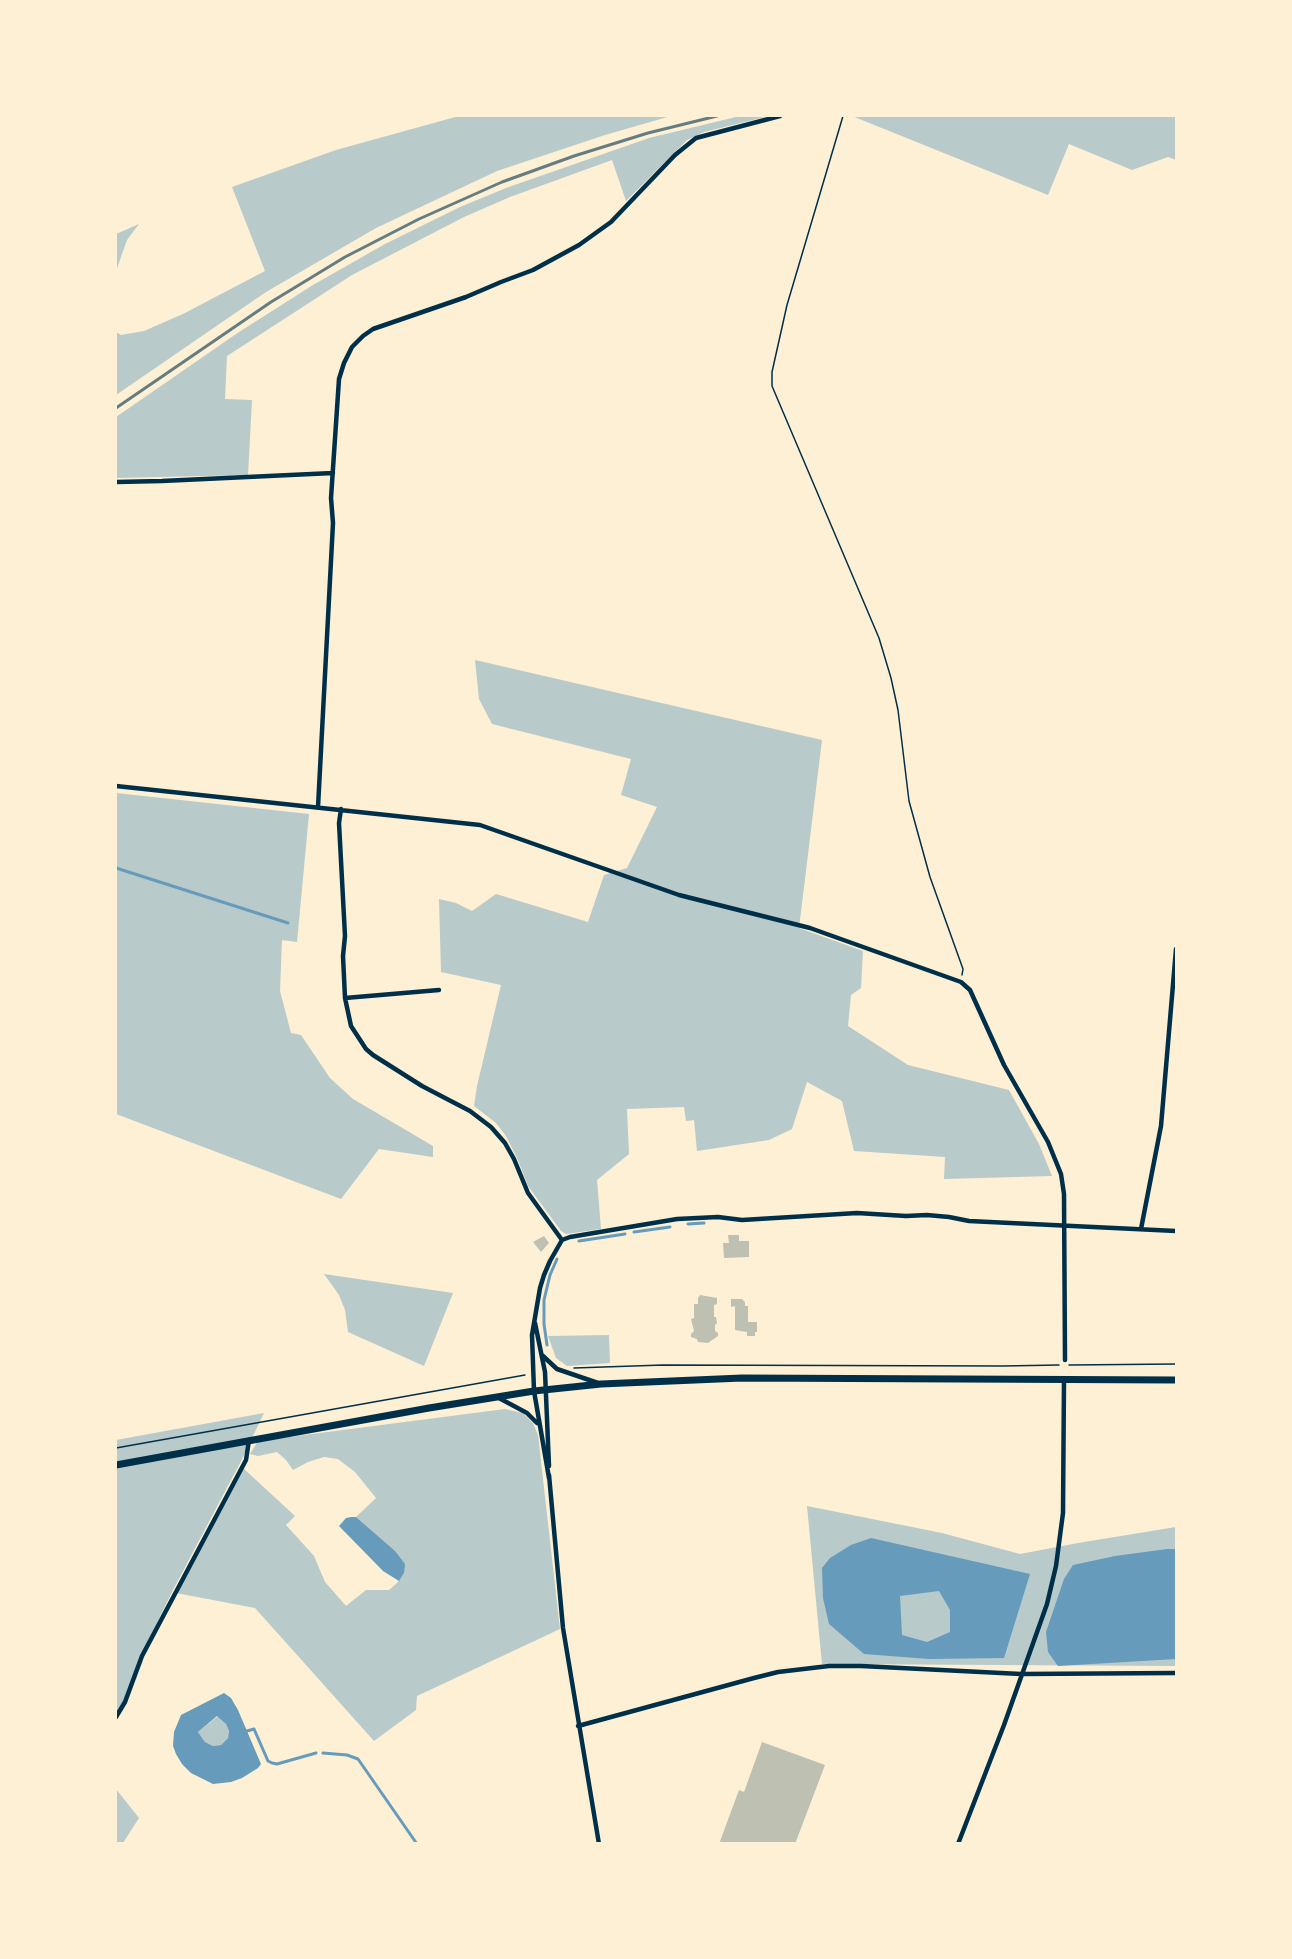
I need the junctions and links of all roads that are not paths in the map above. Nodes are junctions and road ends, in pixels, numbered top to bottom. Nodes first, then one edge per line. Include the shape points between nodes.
1 (780, 116) edge
2 (333, 473) junction
3 (116, 482) edge
4 (116, 786) edge
5 (318, 807) junction
6 (341, 809) junction
7 (1176, 949) edge
8 (439, 990) dead end
9 (345, 998) junction
10 (1064, 1226) junction
11 (1141, 1229) junction
12 (1176, 1231) edge
13 (562, 1240) junction
14 (535, 1320) junction
15 (543, 1356) junction
16 (1065, 1360) dead end
17 (1064, 1379) junction
18 (1176, 1380) edge
19 (601, 1384) junction
20 (546, 1390) junction
21 (534, 1392) junction
22 (497, 1397) junction
23 (538, 1424) junction
24 (249, 1440) junction
25 (116, 1465) edge
26 (549, 1478) junction
27 (1176, 1673) edge
28 (1021, 1674) junction
29 (116, 1718) edge
30 (578, 1726) junction
31 (599, 1844) edge
32 (958, 1844) edge

1 - 2 street via 703,135 688,144 601,230 533,270 363,336 352,347 339,379
2 - 3 street
2 - 5 street
4 - 5 street
5 - 6 street
6 - 9 street
6 - 10 street via 480,825 679,895 810,928 961,982 970,990 1004,1065 1055,1158 1064,1194
7 - 11 street via 1161,1126
8 - 9 street
9 - 13 street via 351,1026 366,1049 492,1127 514,1159 528,1193
10 - 11 street
10 - 13 street via 857,1213 742,1220 677,1219
10 - 16 street
11 - 12 street
13 - 14 street via 544,1275
14 - 15 street
14 - 21 street
15 - 19 street via 557,1369
15 - 20 street
17 - 18 main road
17 - 19 main road via 742,1378
17 - 28 street via 1063,1513 1056,1566 1047,1604
19 - 20 main road
20 - 21 main road
20 - 26 street
21 - 22 main road
21 - 23 street
22 - 23 street via 527,1413
22 - 24 main road
23 - 26 street
24 - 25 main road
24 - 29 street via 246,1460 142,1656
26 - 30 street via 563,1628
27 - 28 street
28 - 30 street via 861,1666 794,1670
28 - 32 street
30 - 31 street

